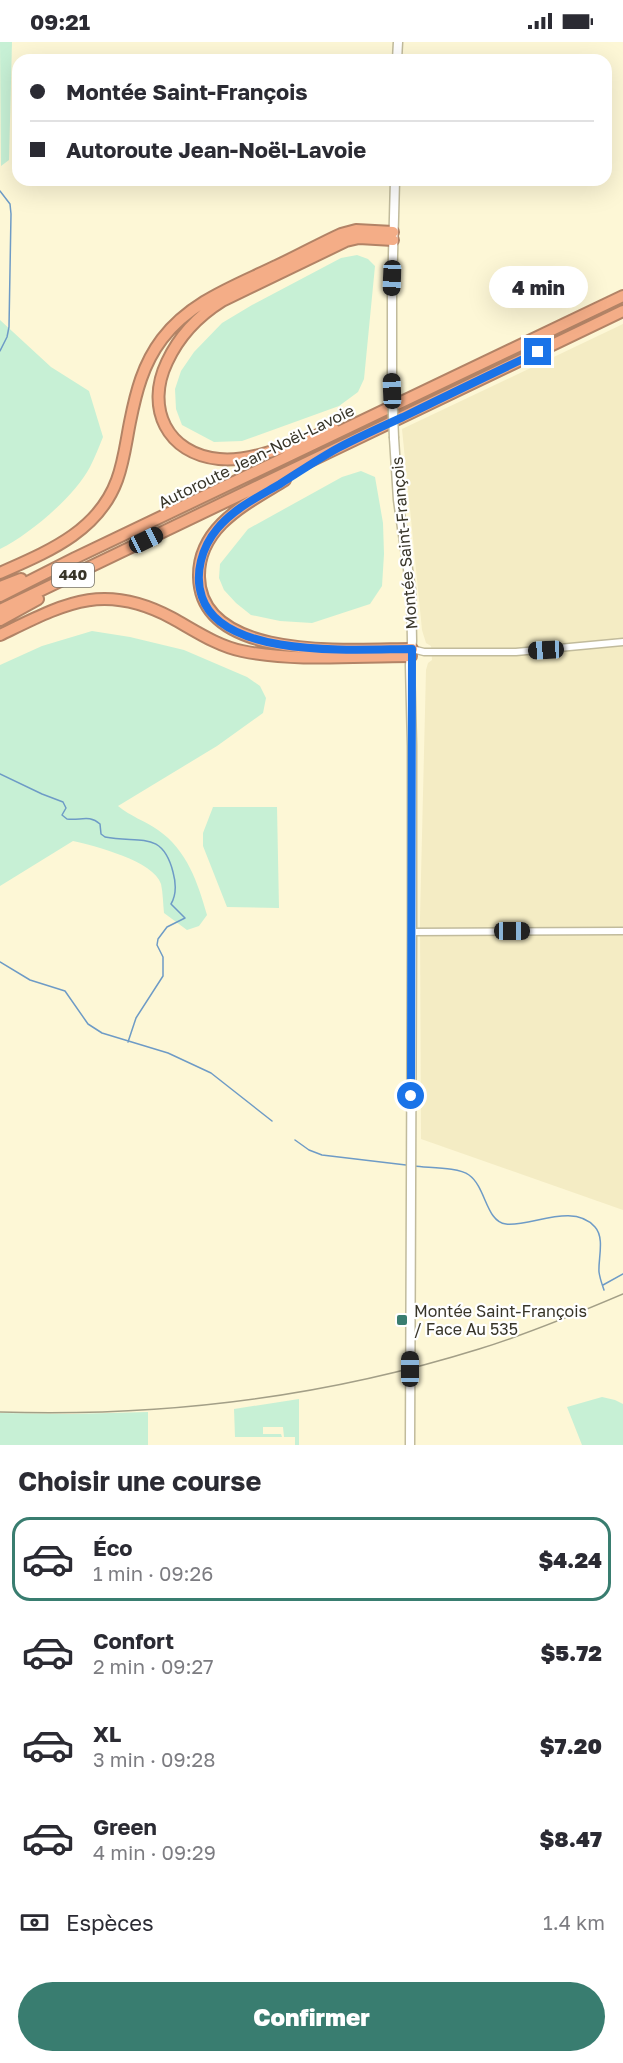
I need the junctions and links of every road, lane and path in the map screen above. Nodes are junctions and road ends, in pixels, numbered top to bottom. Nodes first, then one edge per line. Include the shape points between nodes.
1 (395, 186) edge
2 (393, 236) junction
3 (623, 296) edge
4 (623, 311) edge
5 (372, 417) junction
6 (337, 448) junction
7 (146, 540) junction
8 (75, 558) junction
9 (0, 573) edge
10 (0, 587) edge
11 (0, 596) edge
12 (0, 610) edge
13 (0, 620) edge
14 (0, 635) edge
15 (623, 642) edge
16 (411, 652) junction
17 (623, 931) edge
18 (412, 932) junction
19 (410, 1445) edge

1 - 2 street, Montée Saint-François
2 - 5 highway via 346,241 218,304 180,340 164,367 159,392 161,418 178,444 196,454 219,459 260,454
2 - 9 highway via 356,230 341,234 209,298 181,318 157,345 143,372 120,473 104,505 87,526 70,538
2 - 16 street, Montée Saint-François, bridge via 394,438 411,590
3 - 5 highway, Autoroute Jean-Noël-Lavoie / 440
4 - 6 highway, Autoroute Jean-Noël-Lavoie / 440
5 - 8 highway, Autoroute Jean-Noël-Lavoie / 440
6 - 7 highway, Autoroute Jean-Noël-Lavoie / 440
6 - 16 highway via 241,508 216,529 201,562 204,601 229,627 276,644
7 - 12 highway, Autoroute Jean-Noël-Lavoie / 440
7 - 13 highway
8 - 10 highway
8 - 11 highway, Autoroute Jean-Noël-Lavoie / 440
14 - 16 highway via 70,603 107,598 153,608 219,644 244,652 297,656
15 - 16 street via 516,652
16 - 18 street, Montée Saint-François
17 - 18 street
18 - 19 street, Montée Saint-François

